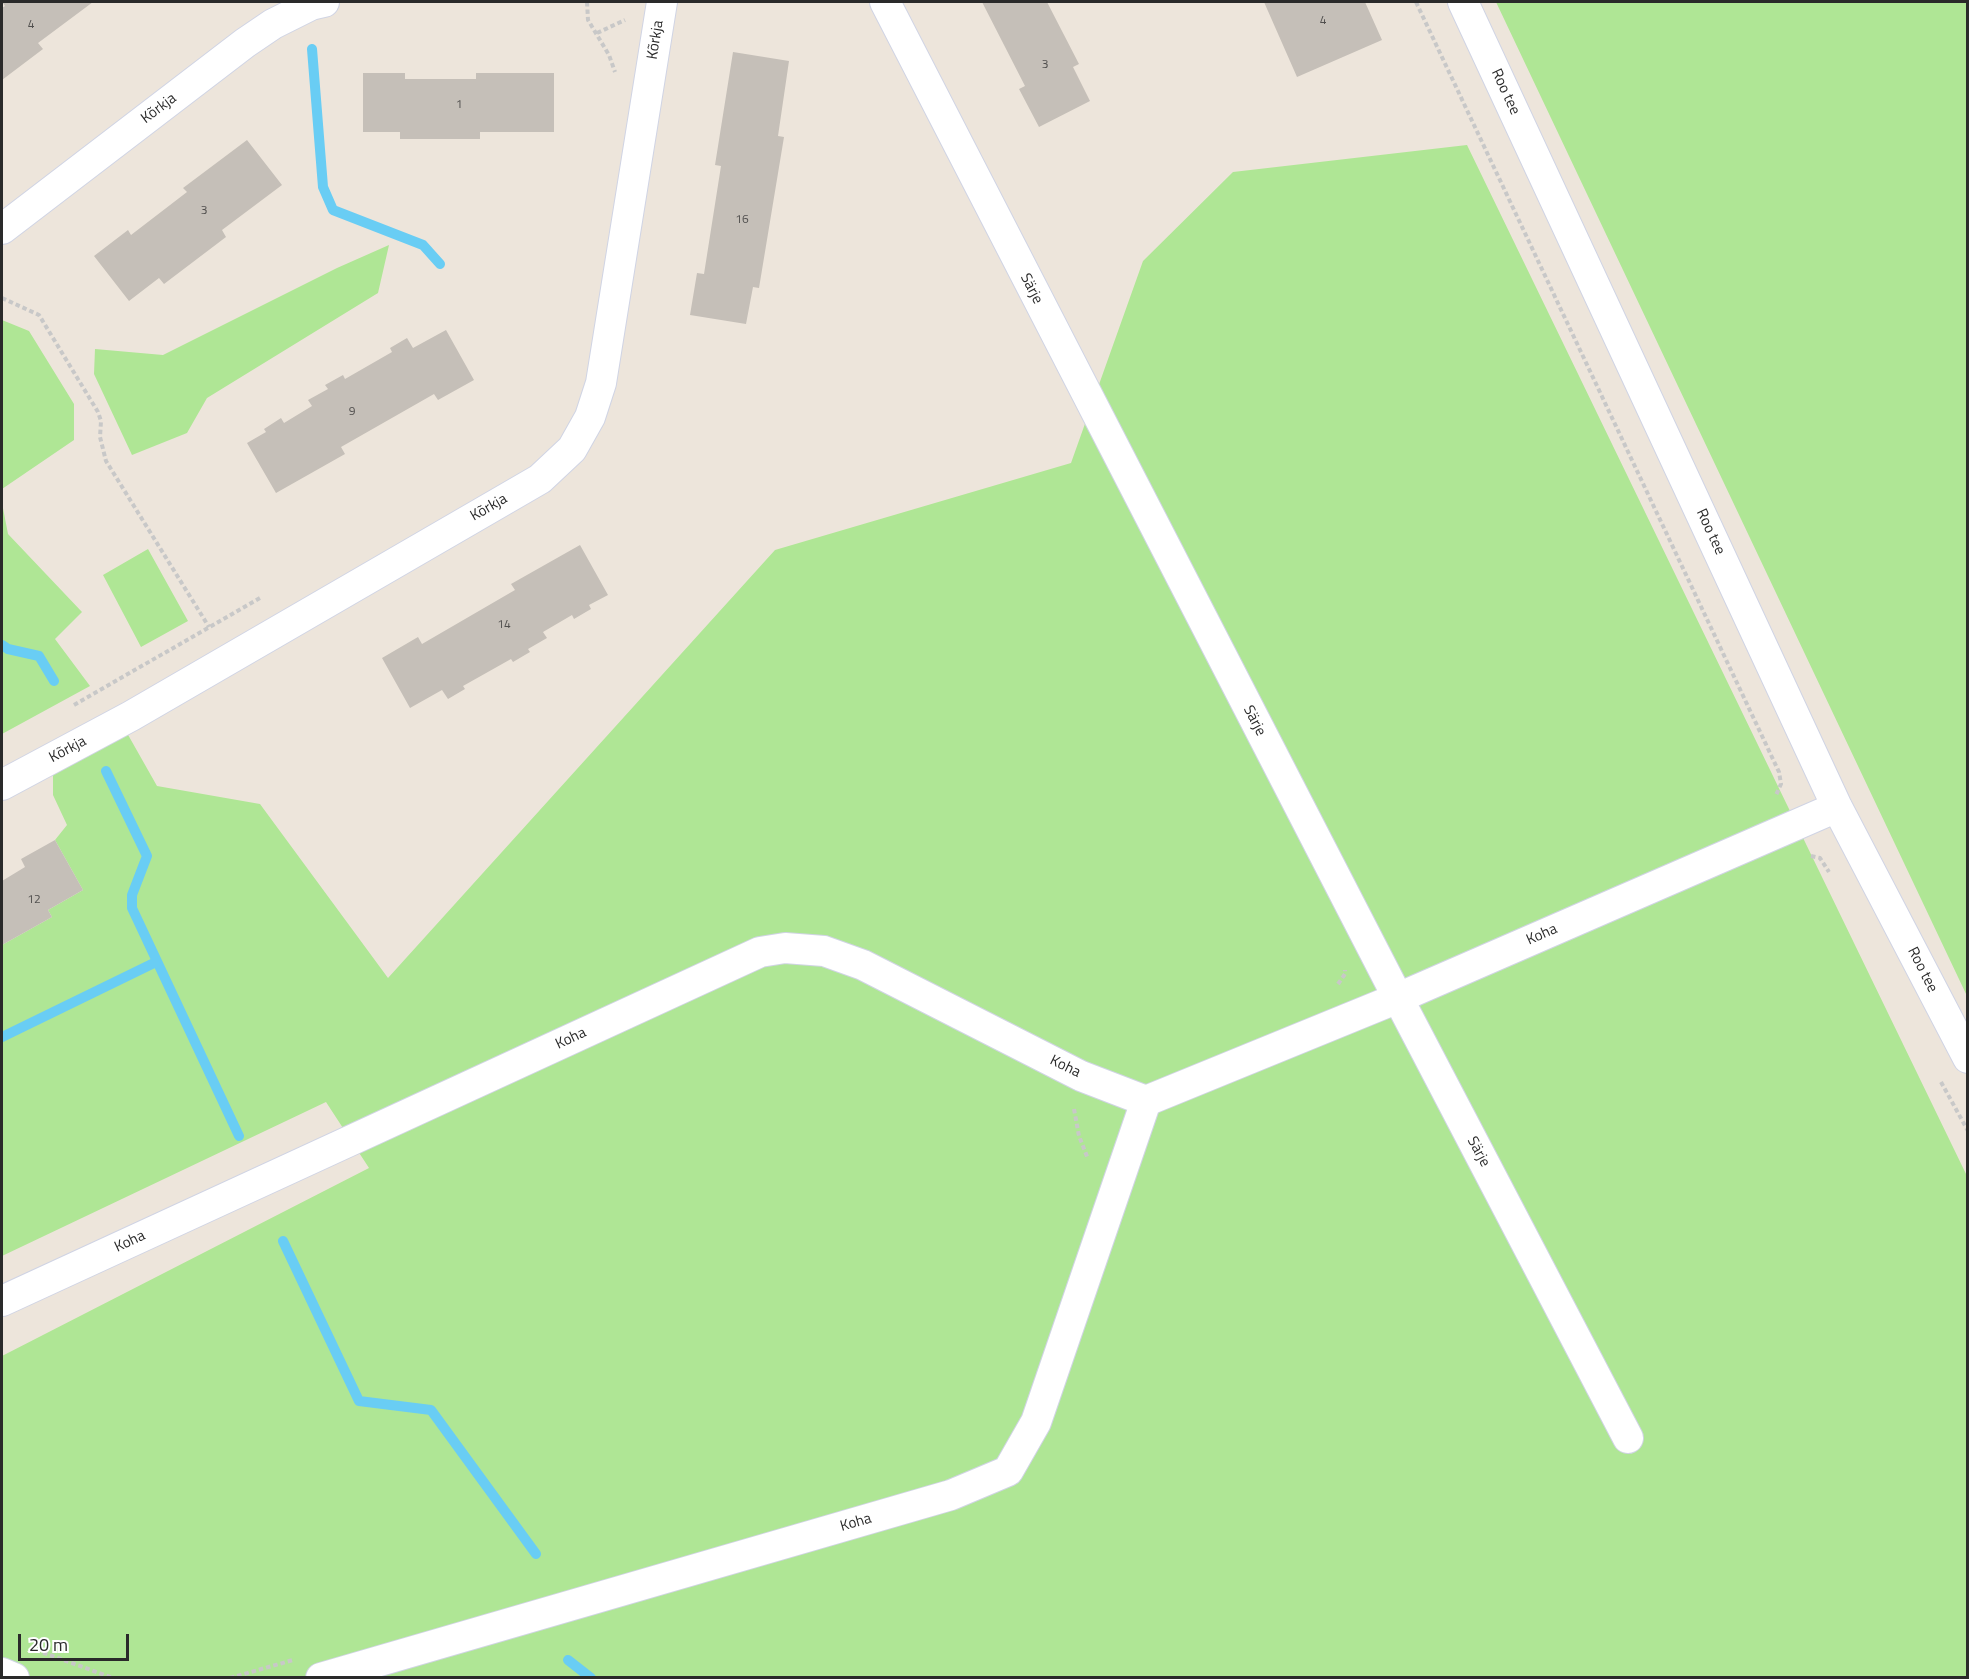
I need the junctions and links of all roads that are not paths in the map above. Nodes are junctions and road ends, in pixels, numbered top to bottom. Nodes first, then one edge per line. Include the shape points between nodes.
1 (324, 2) edge
2 (662, 2) edge
3 (885, 2) edge
4 (1463, 2) edge
5 (2, 229) edge
6 (2, 785) edge
7 (1837, 807) junction
8 (1398, 998) junction
9 (1968, 1058) edge
10 (1146, 1101) junction
11 (2, 1301) edge
12 (1628, 1438) dead end
13 (2, 1673) edge
14 (14, 1677) edge
15 (321, 1677) edge

1 - 5 street, Kõrkja via 273,24 245,43
2 - 6 street, Kõrkja via 601,383 590,417 572,448 540,479 131,716
3 - 8 street, Särje
4 - 7 street, Roo tee
7 - 8 street, Koha
7 - 9 street, Roo tee
8 - 10 street, Koha
8 - 12 street, Särje
10 - 11 street, Koha via 1081,1076 863,965 824,951 785,948 760,952
10 - 15 street, Koha via 1036,1422 1008,1471 951,1495
13 - 14 street

